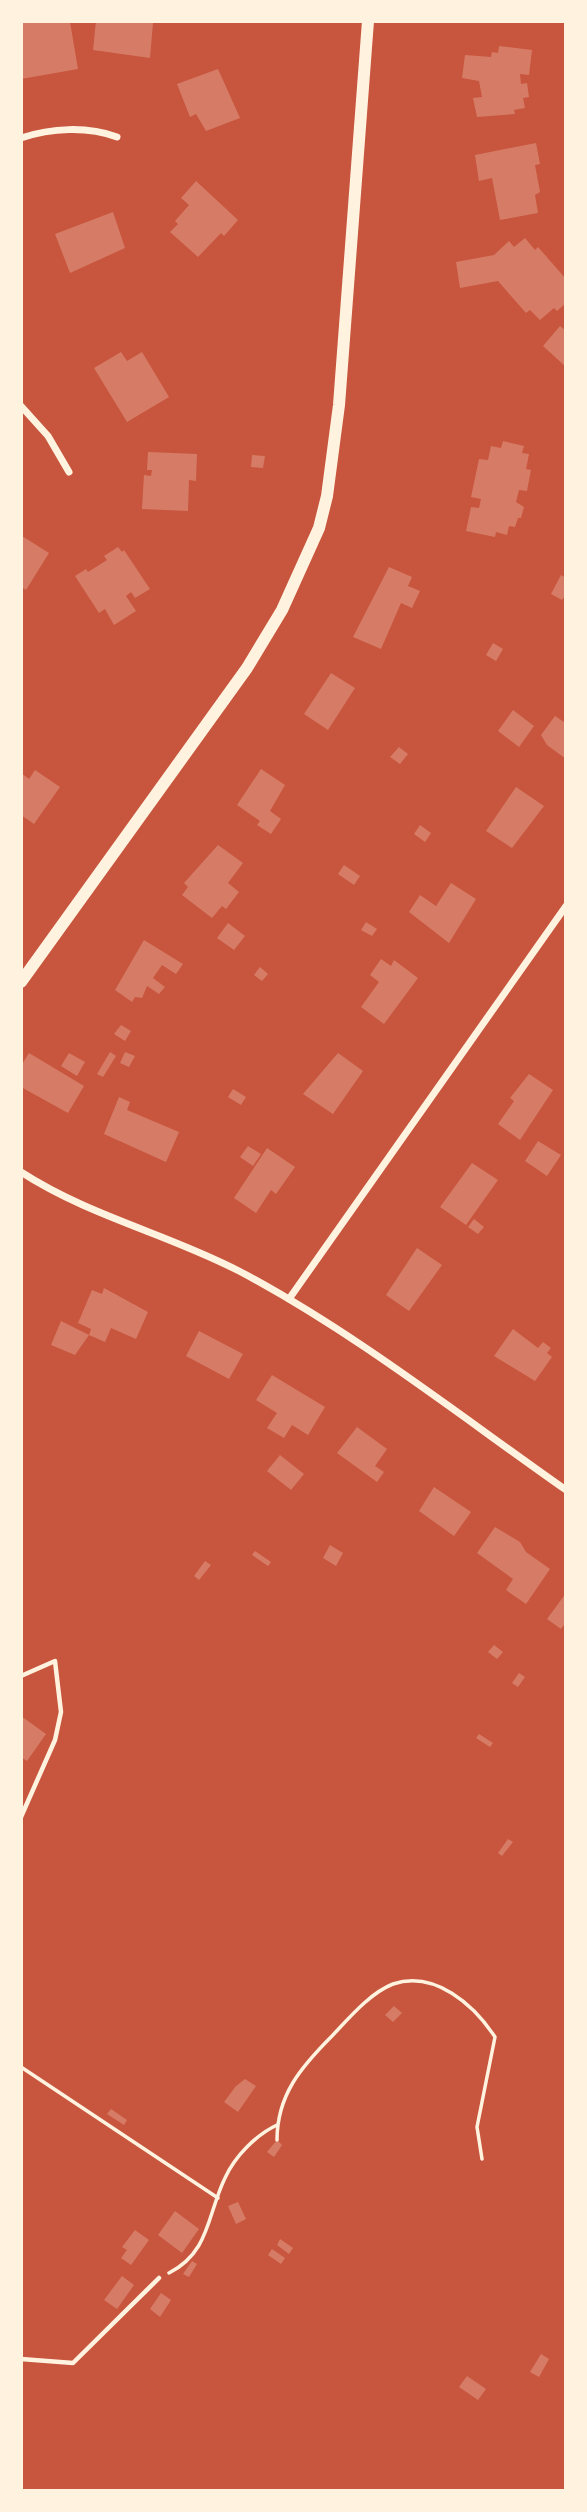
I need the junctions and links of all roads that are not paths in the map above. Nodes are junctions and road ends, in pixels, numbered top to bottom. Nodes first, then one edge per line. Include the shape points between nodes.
1 (368, 21) edge
2 (117, 137) dead end
3 (21, 138) edge
4 (21, 406) edge
5 (69, 472) dead end
6 (566, 906) edge
7 (21, 982) edge
8 (21, 1172) edge
9 (289, 1298) junction
10 (566, 1490) edge
11 (21, 1676) edge
12 (21, 1816) edge
13 (159, 2278) road end
14 (21, 2359) edge

1 - 7 main road via 339,405 319,528 282,610 247,668
2 - 3 street via 57,130
4 - 5 street via 48,436
6 - 9 street
8 - 9 street via 94,1212 184,1245
9 - 10 street
11 - 12 lane via 55,1661 61,1712 55,1740
13 - 14 lane via 73,2363

